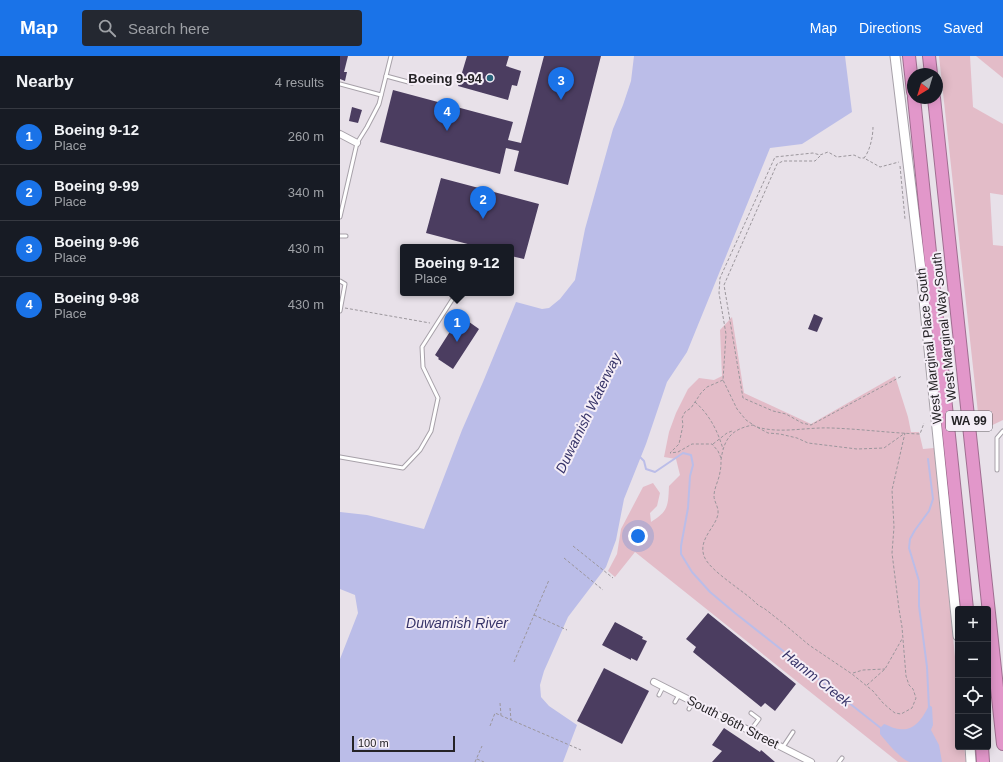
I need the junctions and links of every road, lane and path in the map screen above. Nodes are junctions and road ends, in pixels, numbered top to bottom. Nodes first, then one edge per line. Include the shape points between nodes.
1 (391, 56) edge
2 (895, 56) edge
3 (909, 56) edge
4 (929, 56) edge
5 (910, 68) edge
6 (930, 68) edge
7 (386, 76) junction
8 (412, 83) dead end
9 (340, 84) edge
10 (382, 95) junction
11 (915, 104) edge
12 (935, 104) edge
13 (873, 127) dead end
14 (340, 134) edge
15 (357, 143) junction
16 (820, 155) junction
17 (864, 158) junction
18 (340, 217) edge
19 (904, 219) dead end
20 (340, 236) edge
21 (346, 236) dead end
22 (340, 281) edge
23 (452, 300) dead end
24 (340, 309) edge
25 (437, 324) junction
26 (902, 376) dead end
27 (723, 380) junction
28 (696, 402) junction
29 (924, 423) dead end
30 (753, 425) junction
31 (1003, 431) edge
32 (733, 432) junction
33 (905, 433) junction
34 (720, 438) junction
35 (712, 444) junction
36 (723, 450) junction
37 (340, 456) edge
38 (721, 459) junction
39 (997, 470) dead end
40 (573, 546) dead end
41 (564, 558) dead end
42 (613, 578) dead end
43 (549, 580) dead end
44 (604, 590) dead end
45 (955, 606) edge
46 (967, 606) edge
47 (534, 615) junction
48 (567, 630) dead end
49 (902, 638) junction
50 (514, 662) dead end
51 (885, 668) junction
52 (852, 674) junction
53 (654, 682) dead end
54 (866, 685) junction
55 (663, 687) junction
56 (659, 695) dead end
57 (679, 695) junction
58 (675, 702) dead end
59 (693, 702) junction
60 (500, 703) dead end
61 (510, 708) dead end
62 (689, 709) dead end
63 (751, 714) dead end
64 (501, 716) junction
65 (511, 720) junction
66 (490, 726) dead end
67 (750, 731) junction
68 (793, 732) dead end
69 (1003, 744) edge
70 (482, 746) dead end
71 (783, 748) junction
72 (581, 750) dead end
73 (970, 750) edge
74 (982, 750) edge
75 (842, 758) dead end
76 (476, 759) junction
77 (475, 762) edge
78 (484, 762) edge
79 (811, 762) edge
80 (839, 762) edge
81 (971, 762) edge
82 (983, 762) edge

1 - 7 lane
2 - 45 street, West Marginal Place South via 921,270
3 - 5 highway
4 - 6 highway
7 - 8 lane
7 - 10 lane
9 - 10 lane
10 - 15 lane
11 - 46 highway, West Marginal Way South / WA 99
12 - 69 highway, West Marginal Way South / WA 99
13 - 17 path via 871,142
14 - 15 street
15 - 18 lane
16 - 17 path via 828,152 837,157 854,155
16 - 26 path via 817,160 782,161 777,164 724,285 743,398 811,425
16 - 27 path via 813,153 774,158 720,278 719,293 726,334
17 - 19 path via 880,167 900,162
20 - 21 lane
22 - 24 lane via 345,284
23 - 25 lane
24 - 25 path
25 - 37 lane via 422,347 423,367 438,398 431,431 420,450 403,468
27 - 28 path via 707,387
27 - 30 path via 737,409
28 - 34 path via 710,418
28 - 35 path via 682,418 679,444 670,454 692,444
29 - 33 path via 920,434
30 - 32 path
30 - 33 path via 773,429 829,428
30 - 33 path via 768,434 780,434 816,445 864,450 884,448
31 - 39 lane via 997,438
32 - 34 path
32 - 36 path
33 - 49 path via 892,490 892,553
34 - 35 path
34 - 36 path
35 - 38 path
36 - 38 path
38 - 52 path via 721,472 714,497 718,514 704,543 704,558 809,646
40 - 42 path
41 - 44 path
43 - 47 path
47 - 48 path
47 - 50 path
49 - 51 path
49 - 54 path via 906,680 916,698 913,706 901,714 895,713
51 - 52 path
51 - 54 path
52 - 54 path
53 - 55 street, South 96th Street
55 - 56 lane
55 - 57 street, South 96th Street
57 - 58 lane
57 - 59 street, South 96th Street
59 - 62 lane
59 - 67 street, South 96th Street
60 - 64 path
61 - 65 path
63 - 67 lane via 759,719
64 - 65 path
64 - 66 path via 495,713
65 - 72 path
67 - 71 street, South 96th Street
68 - 71 lane
70 - 76 path
71 - 79 street, South 96th Street
73 - 81 street
74 - 82 highway
75 - 80 lane
76 - 77 path
76 - 78 path

